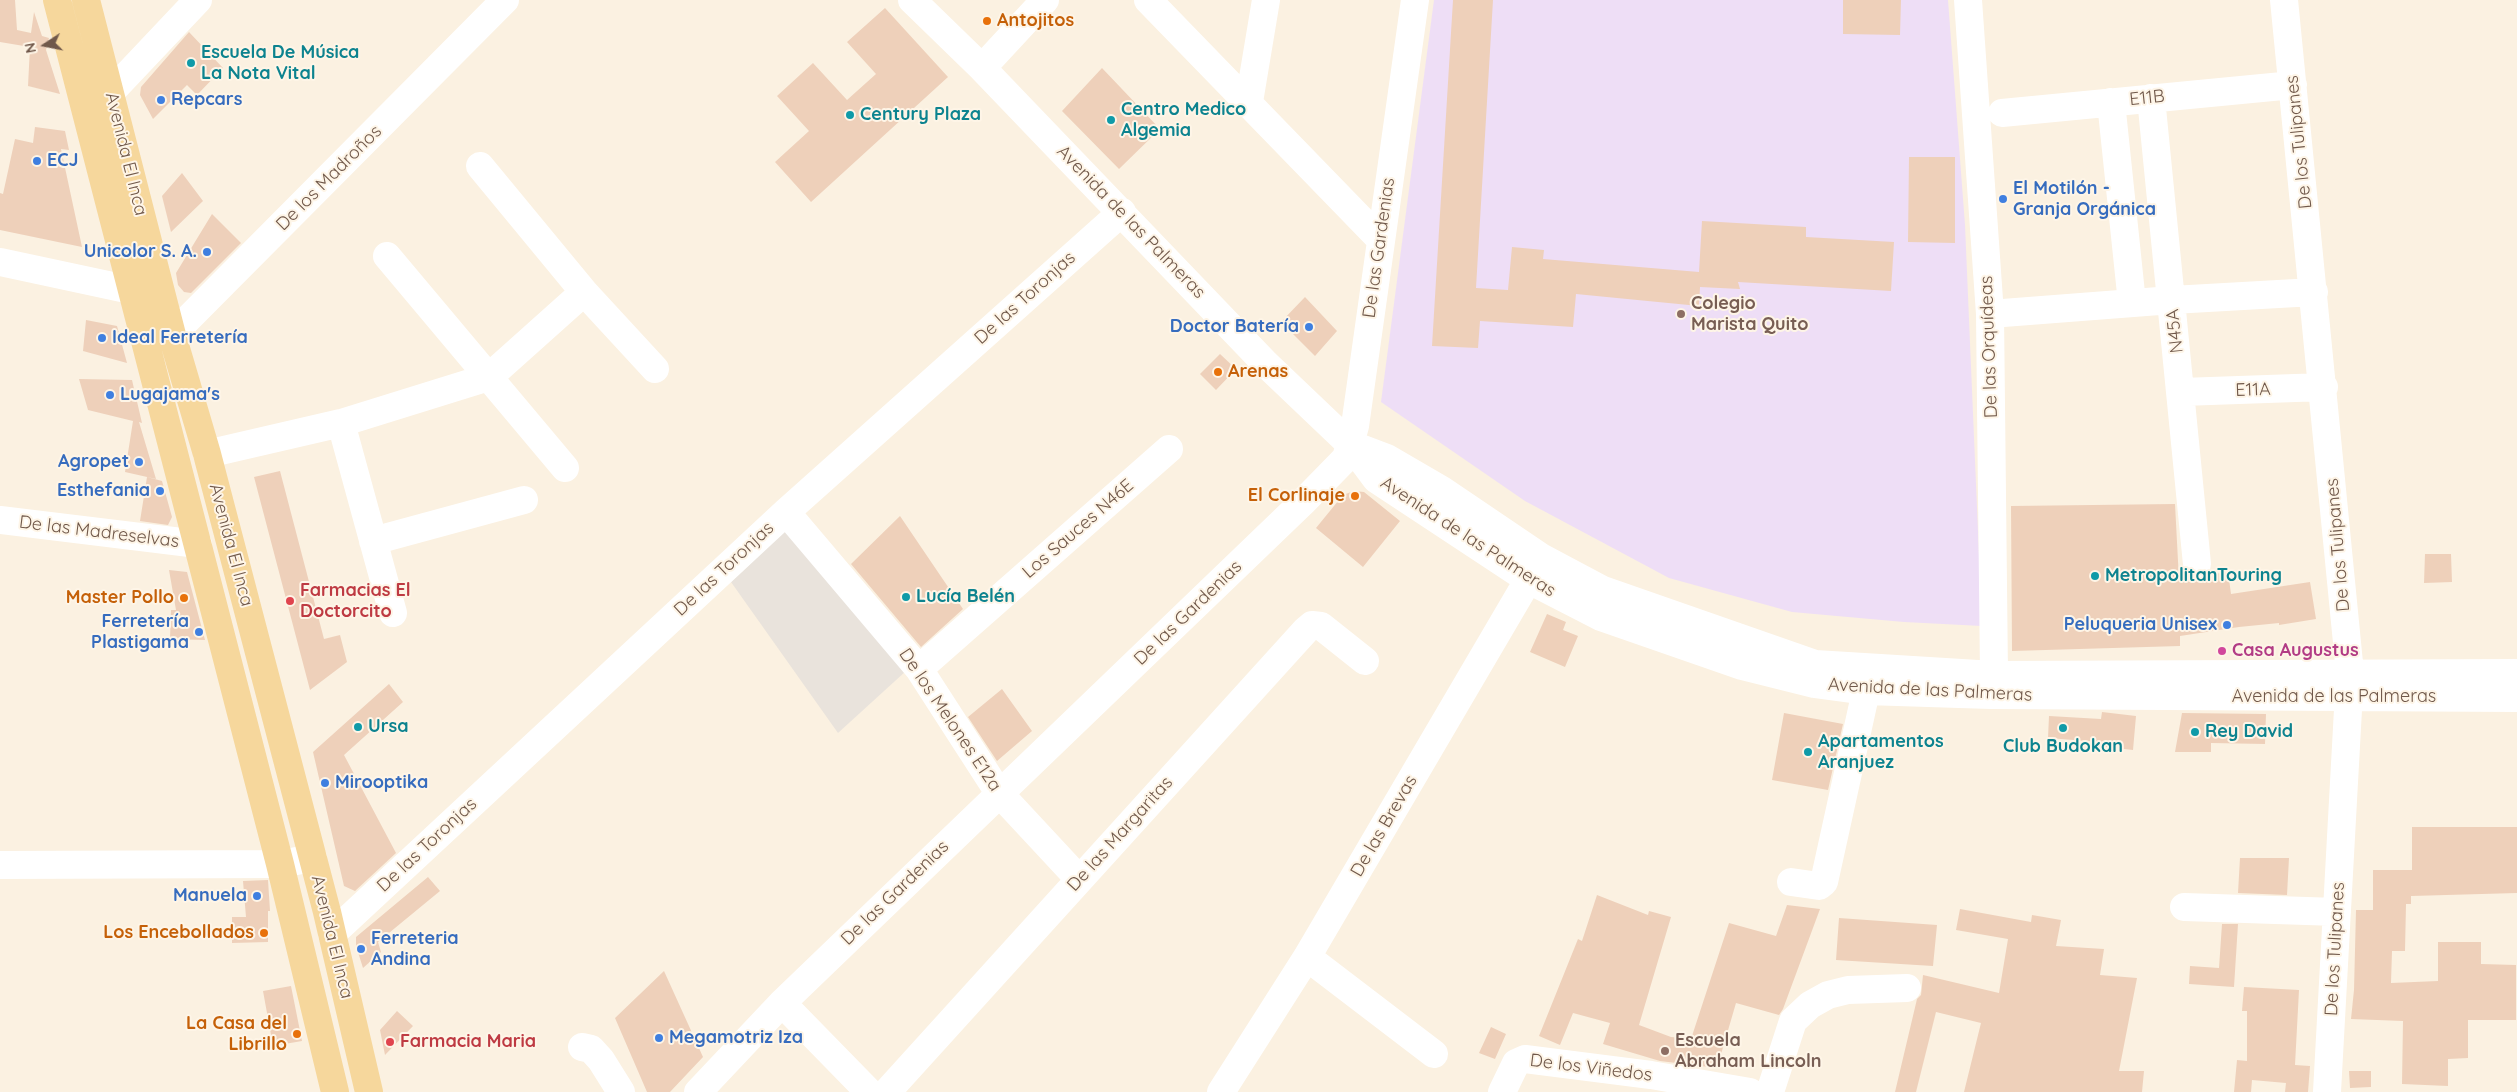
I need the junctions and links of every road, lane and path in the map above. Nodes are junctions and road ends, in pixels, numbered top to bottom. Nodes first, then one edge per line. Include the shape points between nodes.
1 (57, 0) edge
2 (86, 0) edge
3 (198, 0) edge
4 (506, 0) edge
5 (912, 0) edge
6 (1045, 0) edge
7 (1148, 0) edge
8 (1266, 0) edge
9 (1415, 0) edge
10 (1968, 0) edge
11 (2284, 0) edge
12 (982, 68) junction
13 (2293, 85) junction
14 (111, 92) junction
15 (2152, 98) junction
16 (1250, 102) junction
17 (2111, 102) junction
18 (2002, 114) dead end
19 (480, 166) dead end
20 (1122, 212) junction
21 (1380, 239) junction
22 (388, 256) dead end
23 (0, 262) edge
24 (131, 290) junction
25 (584, 292) junction
26 (2314, 292) junction
27 (2172, 300) junction
28 (2132, 303) junction
29 (1990, 314) junction
30 (172, 335) junction
31 (144, 343) junction
32 (655, 369) dead end
33 (489, 376) junction
34 (2324, 387) junction
35 (2182, 392) junction
36 (341, 423) junction
37 (1350, 444) junction
38 (1169, 449) dead end
39 (207, 454) junction
40 (565, 468) dead end
41 (524, 500) dead end
42 (786, 512) junction
43 (0, 520) edge
44 (373, 540) junction
45 (198, 544) junction
46 (1541, 557) junction
47 (2197, 564) dead end
48 (1529, 580) junction
49 (393, 613) dead end
50 (1365, 661) dead end
51 (919, 669) junction
52 (2517, 673) edge
53 (1993, 685) junction
54 (2349, 685) junction
55 (1866, 691) junction
56 (2517, 698) edge
57 (999, 793) junction
58 (313, 858) junction
59 (280, 864) junction
60 (0, 865) edge
61 (1078, 879) junction
62 (1791, 882) dead end
63 (2184, 907) dead end
64 (2337, 912) junction
65 (332, 934) junction
66 (1308, 956) junction
67 (1907, 988) dead end
68 (782, 1003) junction
69 (582, 1047) dead end
70 (1434, 1054) dead end
71 (335, 1092) edge
72 (369, 1092) edge
73 (621, 1092) edge
74 (698, 1092) edge
75 (869, 1092) edge
76 (887, 1092) edge
77 (1221, 1092) edge
78 (1502, 1092) edge
79 (1750, 1092) edge
80 (1770, 1092) edge
81 (2327, 1092) edge

1 - 24 main road, Avenida El Inca
2 - 14 main road, Avenida El Inca
3 - 14 street
4 - 30 street, De los Madroños
5 - 12 street, Avenida de las Palmeras
6 - 12 street
7 - 16 street
8 - 16 street
9 - 21 street, De las Gardenias
10 - 29 street, De las Orquídeas
11 - 13 street, De los Tulipanes
12 - 20 street, Avenida de las Palmeras
13 - 15 street, E11B
13 - 26 street, De los Tulipanes
14 - 30 main road, Avenida El Inca
15 - 17 street, E11B
15 - 27 street, N45A
16 - 21 street
17 - 18 street, E11B
17 - 28 street
19 - 25 street
20 - 37 street, Avenida de las Palmeras via 1266,364
20 - 42 street, De las Toronjas
21 - 37 street, De las Gardenias
22 - 33 street
23 - 24 street
24 - 31 main road, Avenida El Inca
25 - 32 street
25 - 33 street
26 - 27 street
26 - 34 street, De los Tulipanes
27 - 28 street
27 - 35 street, N45A
28 - 29 street
29 - 53 street, De las Orquídeas
30 - 31 street, De los Madroños
30 - 39 main road, Avenida El Inca
31 - 45 main road, Avenida El Inca
33 - 36 street
33 - 40 street
34 - 35 street, E11A
34 - 54 street, De los Tulipanes
35 - 47 street, N45A
36 - 39 street
36 - 44 street
37 - 46 street, Avenida de las Palmeras via 1387,458 1442,490
37 - 48 street, Avenida de las Palmeras via 1376,479
37 - 57 street, De las Gardenias via 1346,458 1303,502
38 - 51 street, Los Sauces N46E
39 - 58 main road, Avenida El Inca
41 - 44 street
42 - 51 street, De los Melones E12a
42 - 65 street, De las Toronjas
43 - 45 street, De las Madreselvas
44 - 49 street
45 - 59 main road, Avenida El Inca
46 - 48 street, De las Brevas
46 - 53 street, Avenida de las Palmeras via 1603,590 1815,664
48 - 55 street, Avenida de las Palmeras via 1601,617 1742,666 1814,684
48 - 66 street, De las Brevas
50 - 61 street, De las Margaritas via 1321,626 1312,625
51 - 57 street, De los Melones E12a
52 - 54 street, Avenida de las Palmeras
53 - 54 street, Avenida de las Palmeras
53 - 55 street, Avenida de las Palmeras
54 - 56 street, Avenida de las Palmeras
54 - 64 street, De los Tulipanes
55 - 62 street via 1824,882 1820,886
57 - 61 street, De los Melones E12a
57 - 68 street, De las Gardenias
58 - 59 street
58 - 65 main road, Avenida El Inca
59 - 60 street
59 - 71 main road, Avenida El Inca
61 - 76 street, De las Margaritas
63 - 64 street
64 - 81 street, De los Tulipanes
65 - 72 main road, Avenida El Inca
66 - 70 street
66 - 77 street, De las Brevas
67 - 80 street via 1848,990 1828,995 1810,1005 1793,1021
68 - 74 street, De las Gardenias
68 - 75 street
69 - 73 street via 591,1049 601,1060
78 - 79 street, De los Viñedos via 1521,1059 1651,1074

